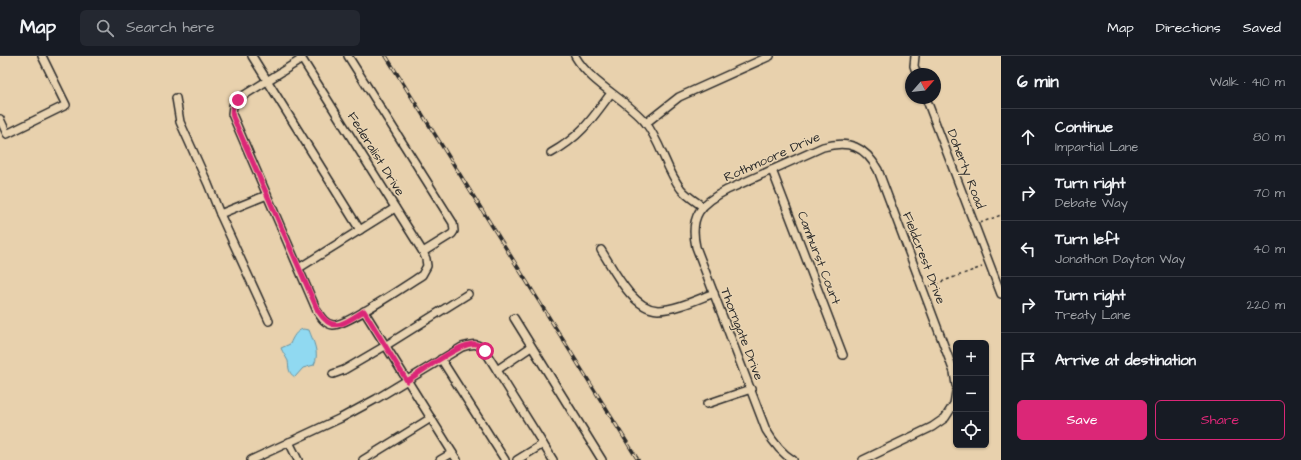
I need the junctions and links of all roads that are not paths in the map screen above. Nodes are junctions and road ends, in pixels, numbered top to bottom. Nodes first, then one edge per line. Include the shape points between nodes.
1 (42, 56) edge
2 (252, 56) edge
3 (348, 56) edge
4 (575, 56) edge
5 (770, 56) edge
6 (915, 56) edge
7 (301, 58) edge
8 (915, 68) edge
9 (267, 80) junction
10 (611, 93) junction
11 (176, 98) dead end
12 (928, 104) edge
13 (0, 119) edge
14 (646, 123) junction
15 (857, 147) joint
16 (551, 153) dead end
17 (772, 170) junction
18 (267, 195) junction
19 (702, 206) junction
20 (395, 208) junction
21 (220, 214) junction
22 (360, 230) junction
23 (601, 250) dead end
24 (423, 252) junction
25 (299, 268) junction
26 (714, 293) junction
27 (468, 294) dead end
28 (1001, 294) edge
29 (364, 311) junction
30 (514, 318) dead end
31 (269, 321) dead end
32 (385, 346) junction
33 (531, 347) junction
34 (843, 355) dead end
35 (441, 359) junction
36 (497, 370) junction
37 (333, 374) dead end
38 (955, 376) edge
39 (407, 381) junction
40 (751, 389) junction
41 (707, 404) dead end
42 (953, 406) edge
43 (431, 418) junction
44 (289, 442) junction
45 (543, 444) junction
46 (452, 453) junction
47 (251, 460) edge
48 (298, 460) edge
49 (363, 460) edge
50 (440, 460) edge
51 (457, 460) edge
52 (505, 460) edge
53 (517, 460) edge
54 (552, 460) edge
55 (602, 460) edge
56 (793, 460) edge
57 (863, 460) edge

1 - 13 street via 66,105 7,134
2 - 9 street
3 - 24 street via 453,223 452,234
4 - 10 street via 597,83
5 - 14 street via 679,97
6 - 8 street
7 - 9 street
7 - 20 street, Federalist Drive
9 - 18 street via 235,102 232,114
9 - 22 street
10 - 14 street via 636,111
10 - 16 street via 588,124
11 - 21 street via 180,122
12 - 28 street, Doherty Road
14 - 19 street via 682,190
15 - 17 street, Rothmoore Drive via 840,144 823,147
15 - 38 street, Fieldcrest Drive via 869,157 878,170
17 - 19 street, Rothmoore Drive via 713,197
17 - 34 street, Camhurst Court
18 - 21 street
18 - 25 street
19 - 26 street, Thorngate Drive via 694,229 694,239
20 - 22 street
20 - 24 street, Federalist Drive
21 - 31 street
22 - 25 street
23 - 26 street via 628,292 641,305 658,310 676,307
24 - 29 street, Federalist Drive via 427,266 422,275
25 - 29 street via 324,320 331,324 340,324
26 - 40 street, Thorngate Drive
27 - 32 street
29 - 32 street
30 - 33 street
32 - 37 street
32 - 39 street
33 - 36 street
33 - 55 street
35 - 36 street via 462,347 479,345
35 - 39 street
35 - 52 street
36 - 45 street
39 - 43 street
39 - 44 street via 376,400
40 - 41 street
40 - 56 street, Thorngate Drive via 766,430 776,446
42 - 57 street via 945,418 932,427
43 - 46 street
43 - 49 street
44 - 47 street
44 - 48 street
45 - 53 street
45 - 54 street
46 - 50 street
46 - 51 street

